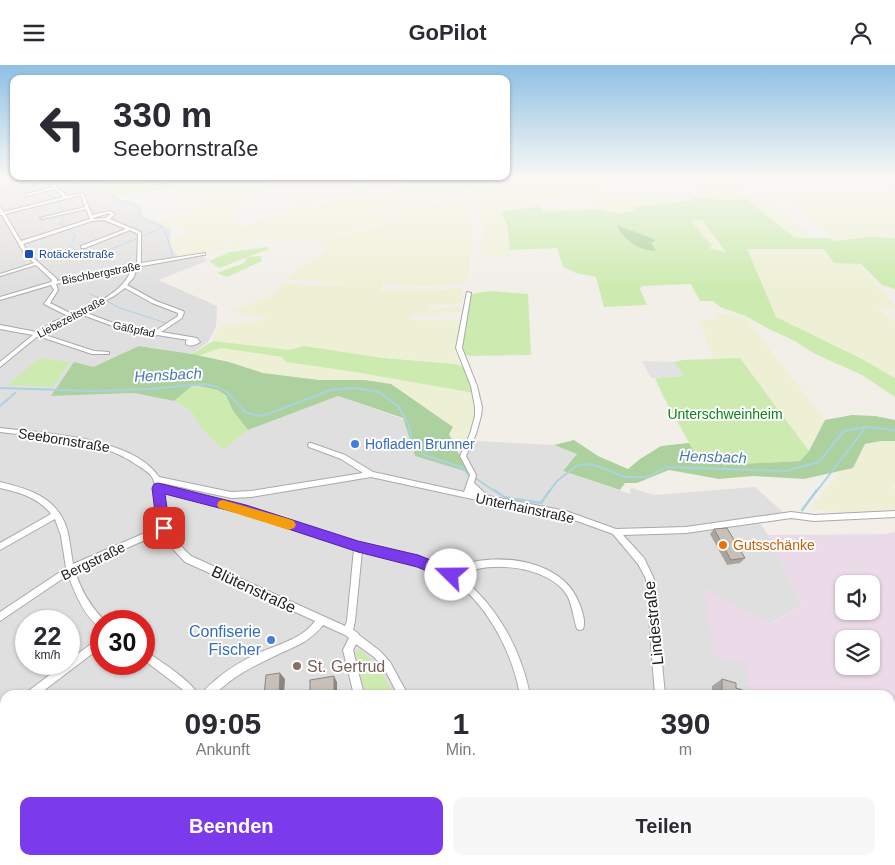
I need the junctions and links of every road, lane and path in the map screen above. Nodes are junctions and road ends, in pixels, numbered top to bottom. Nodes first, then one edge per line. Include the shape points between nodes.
1 (1, 214) edge
2 (58, 214) edge
3 (89, 214) edge
4 (103, 214) edge
5 (113, 214) edge
6 (42, 218) dead end
7 (92, 219) junction
8 (106, 220) junction
9 (129, 229) junction
10 (20, 243) junction
11 (83, 247) dead end
12 (203, 254) dead end
13 (36, 264) junction
14 (137, 265) junction
15 (0, 275) edge
16 (53, 283) junction
17 (125, 287) junction
18 (470, 293) dead end
19 (0, 299) edge
20 (78, 312) junction
21 (71, 315) junction
22 (0, 327) edge
23 (38, 334) junction
24 (155, 334) junction
25 (192, 339) dead end
26 (107, 353) dead end
27 (2, 363) edge
28 (0, 430) edge
29 (311, 445) dead end
30 (371, 474) junction
31 (157, 479) junction
32 (472, 480) junction
33 (0, 485) edge
34 (158, 488) junction
35 (467, 495) junction
36 (487, 499) junction
37 (895, 513) edge
38 (56, 515) junction
39 (164, 528) junction
40 (616, 532) junction
41 (0, 547) edge
42 (358, 547) junction
43 (70, 569) junction
44 (451, 575) junction
45 (90, 613) edge
46 (0, 617) edge
47 (321, 621) junction
48 (580, 626) dead end
49 (351, 634) junction
50 (90, 650) edge
51 (155, 663) edge
52 (37, 690) edge
53 (189, 690) edge
54 (214, 690) edge
55 (358, 690) edge
56 (400, 690) edge
57 (524, 690) edge
58 (660, 690) edge

1 - 10 street
2 - 6 street
3 - 7 street
4 - 7 street
5 - 8 street
7 - 8 street
7 - 10 street
8 - 9 street
9 - 11 street
9 - 14 street via 140,233
10 - 13 street
12 - 14 street, Bischbergstraße
13 - 15 street
13 - 16 street via 53,278
14 - 16 street, Bischbergstraße
14 - 17 street
16 - 19 street, Bischbergstraße
16 - 21 street via 56,290 47,304
17 - 20 street, Liebezeitstraße
17 - 24 street via 181,312 180,317
18 - 32 street via 460,355 472,376 480,404 478,421 463,456
20 - 21 street, Liebezeitstraße
20 - 24 street, Gäßpfad via 123,328
21 - 23 street, Liebezeitstraße
22 - 23 street
23 - 26 street via 87,352
23 - 27 street, Liebezeitstraße
24 - 25 street, Gäßpfad
28 - 31 street, Seebornstraße via 117,449 143,465
29 - 30 street via 342,457
30 - 31 street, Unterhainstraße via 251,495 231,495
30 - 35 street, Unterhainstraße
31 - 34 street
32 - 35 street
32 - 36 street
33 - 38 street via 31,494
34 - 39 street
34 - 42 street via 246,510
35 - 36 street, Unterhainstraße
36 - 40 street, Unterhainstraße via 566,514
37 - 40 street, Unterhainstraße via 814,518 791,515 686,531
38 - 41 street
38 - 43 street via 63,530
39 - 43 street, Bergstraße
39 - 47 street, Blütenstraße via 188,559
40 - 58 street, Lindestraße via 641,561 650,579
42 - 44 street via 418,561
42 - 49 street
43 - 45 street
43 - 46 street, Bergstraße
44 - 48 street via 477,565 513,564 534,568 554,577 568,590 579,614
44 - 57 street via 483,605 501,629 516,659
47 - 49 street, Blütenstraße
47 - 54 street via 313,632 254,660
49 - 55 street via 348,650
49 - 56 street, Blütenstraße via 387,665
50 - 52 street
51 - 53 street

